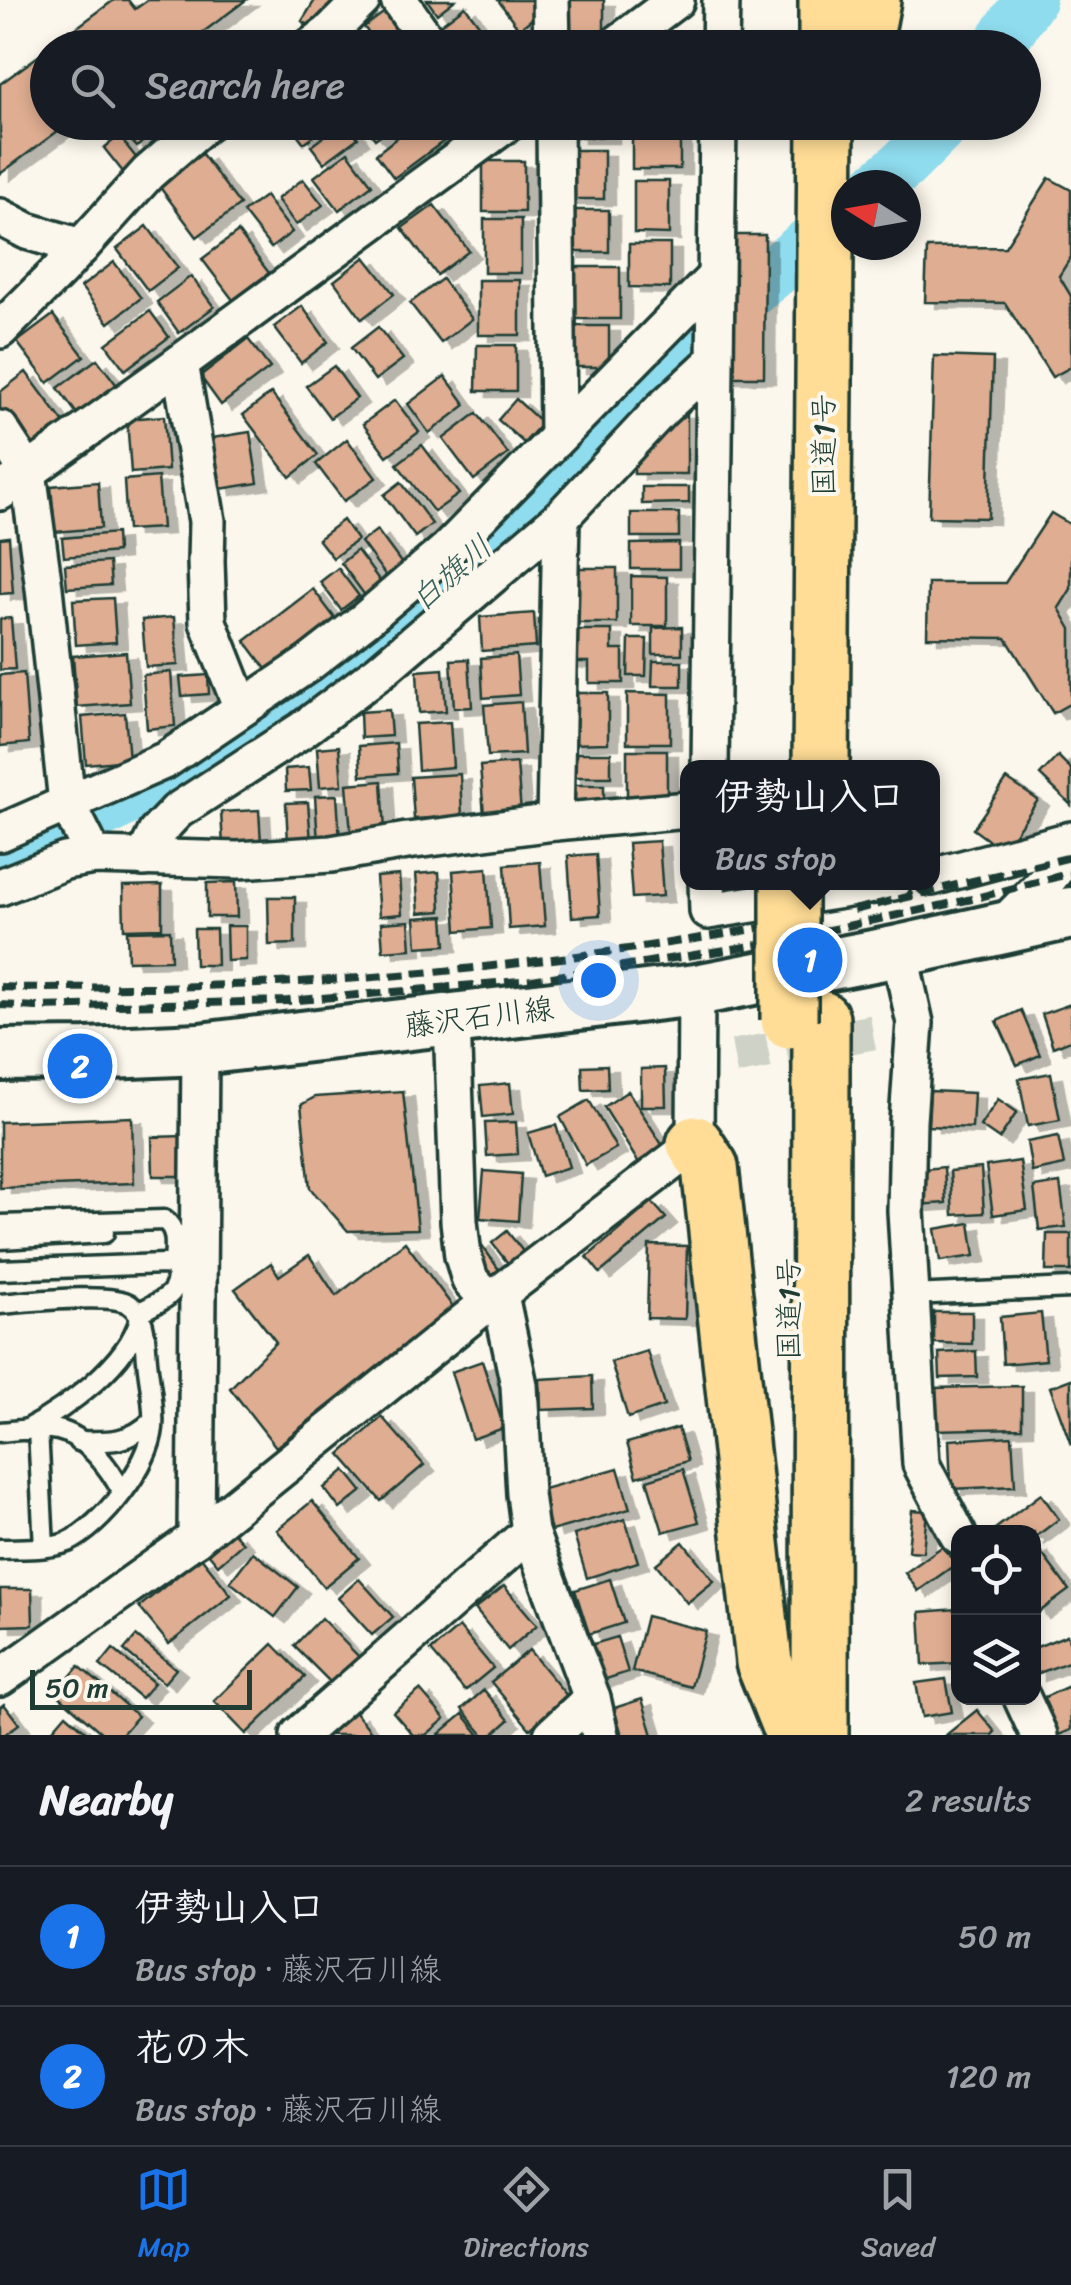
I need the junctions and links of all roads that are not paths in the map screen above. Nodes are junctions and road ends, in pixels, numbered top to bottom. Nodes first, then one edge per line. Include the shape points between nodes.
1 (362, 0) edge
2 (399, 0) edge
3 (551, 0) edge
4 (676, 0) edge
5 (721, 0) edge
6 (792, 0) edge
7 (827, 0) edge
8 (872, 0) edge
9 (332, 30) edge
10 (420, 30) edge
11 (552, 30) edge
12 (636, 30) edge
13 (720, 30) edge
14 (792, 30) edge
15 (826, 30) edge
16 (866, 30) edge
17 (186, 140) edge
18 (474, 140) edge
19 (555, 140) edge
20 (718, 140) edge
21 (819, 140) edge
22 (820, 140) edge
23 (0, 217) edge
24 (81, 247) junction
25 (715, 277) junction
26 (0, 330) edge
27 (714, 361) junction
28 (180, 363) junction
29 (0, 429) edge
30 (558, 436) junction
31 (14, 482) edge
32 (561, 517) junction
33 (242, 708) junction
34 (710, 760) edge
35 (789, 760) edge
36 (822, 760) edge
37 (67, 803) junction
38 (680, 811) edge
39 (556, 822) junction
40 (0, 833) edge
41 (1071, 840) edge
42 (1071, 850) edge
43 (94, 856) junction
44 (144, 858) junction
45 (940, 874) edge
46 (0, 887) edge
47 (707, 890) edge
48 (790, 890) edge
49 (820, 890) edge
50 (841, 890) edge
51 (1071, 913) edge
52 (997, 931) junction
53 (899, 951) junction
54 (696, 990) junction
55 (805, 1019) junction
56 (452, 1020) junction
57 (200, 1049) junction
58 (0, 1055) edge
59 (695, 1144) junction
60 (0, 1226) edge
61 (174, 1235) junction
62 (0, 1238) edge
63 (172, 1264) junction
64 (0, 1270) edge
65 (1071, 1288) edge
66 (911, 1296) junction
67 (495, 1298) junction
68 (0, 1304) edge
69 (139, 1316) junction
70 (153, 1420) junction
71 (32, 1430) junction
72 (0, 1432) edge
73 (78, 1441) junction
74 (122, 1492) junction
75 (953, 1525) edge
76 (530, 1532) junction
77 (196, 1538) junction
78 (44, 1546) junction
79 (0, 1548) edge
80 (0, 1678) edge
81 (592, 1698) junction
82 (1025, 1705) edge
83 (798, 1731) edge
84 (298, 1735) edge
85 (552, 1735) edge
86 (600, 1735) edge
87 (1040, 1735) edge

1 - 9 street
2 - 10 street
3 - 11 street
4 - 12 street
5 - 13 street
6 - 14 highway
7 - 15 highway
8 - 16 highway
17 - 24 street
18 - 28 street
19 - 30 street
20 - 25 street
21 - 35 highway, 国道1号
22 - 36 highway, 国道1号
23 - 24 street
24 - 26 street
25 - 27 street
25 - 30 street
27 - 32 street
27 - 34 street
28 - 31 street
28 - 33 street via 208,521 208,622
29 - 31 street
30 - 33 street via 448,549 308,664
31 - 37 street via 44,588
32 - 39 street
32 - 44 street via 379,672 177,812
33 - 37 street via 166,760
37 - 40 street
37 - 43 street
38 - 39 street
39 - 44 street via 331,854
41 - 45 street
42 - 52 street
43 - 44 street
43 - 46 street
47 - 50 street via 708,910
48 - 55 highway, 国道1号, bridge
49 - 55 highway, 国道1号
51 - 52 street, 藤沢石川線
52 - 53 street, 藤沢石川線
53 - 54 street, 藤沢石川線
53 - 66 street via 915,1023 906,1211
54 - 56 street, 藤沢石川線
54 - 59 street
55 - 83 highway, 国道1号
56 - 57 street, 藤沢石川線
56 - 67 street via 463,1256 470,1280
57 - 58 street, 藤沢石川線
57 - 77 street
59 - 67 street
59 - 83 highway via 710,1167 764,1662
60 - 61 lane via 157,1220 169,1223
61 - 62 lane via 165,1230
61 - 63 lane
63 - 64 lane
63 - 69 lane via 174,1292
65 - 66 lane
66 - 75 street via 921,1464
67 - 76 street via 518,1385
67 - 77 street
68 - 69 lane via 112,1300 132,1306
69 - 70 lane
69 - 71 lane via 136,1333 113,1363
70 - 73 lane via 134,1436
70 - 74 lane via 144,1457
71 - 72 lane
71 - 73 lane via 56,1430
71 - 78 lane
73 - 74 lane
74 - 78 lane via 74,1539
76 - 81 street
76 - 84 street
77 - 80 street
78 - 79 lane
81 - 85 street
81 - 86 street
82 - 87 street

